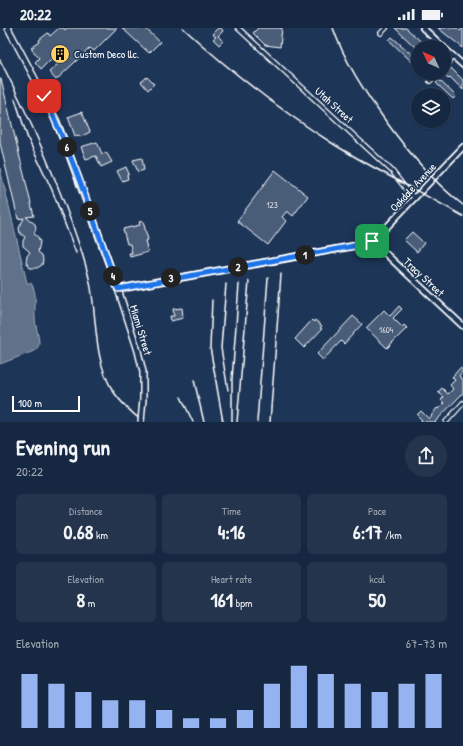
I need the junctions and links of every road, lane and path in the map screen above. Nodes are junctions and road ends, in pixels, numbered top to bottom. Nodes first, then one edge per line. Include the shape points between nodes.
1 (8, 28) edge
2 (238, 28) edge
3 (386, 28) edge
4 (423, 28) edge
5 (381, 33) dead end
6 (436, 40) edge
7 (451, 53) edge
8 (454, 56) junction
9 (451, 59) edge
10 (463, 65) edge
11 (462, 151) edge
12 (415, 198) junction
13 (372, 241) junction
14 (118, 289) junction
15 (463, 326) edge
16 (463, 403) edge
17 (141, 422) edge
18 (446, 422) edge

1 - 14 main road, Miami Street via 56,120
2 - 12 street, Utah Street via 392,171
3 - 5 street
4 - 6 street
7 - 8 street
8 - 9 street
8 - 10 street
11 - 12 street, Oakdale Avenue
12 - 13 street, Oakdale Avenue
13 - 14 street, Oakdale Avenue
13 - 15 street, Tracy Street
14 - 17 main road, Miami Street, bridge via 142,372 144,399
16 - 18 street

